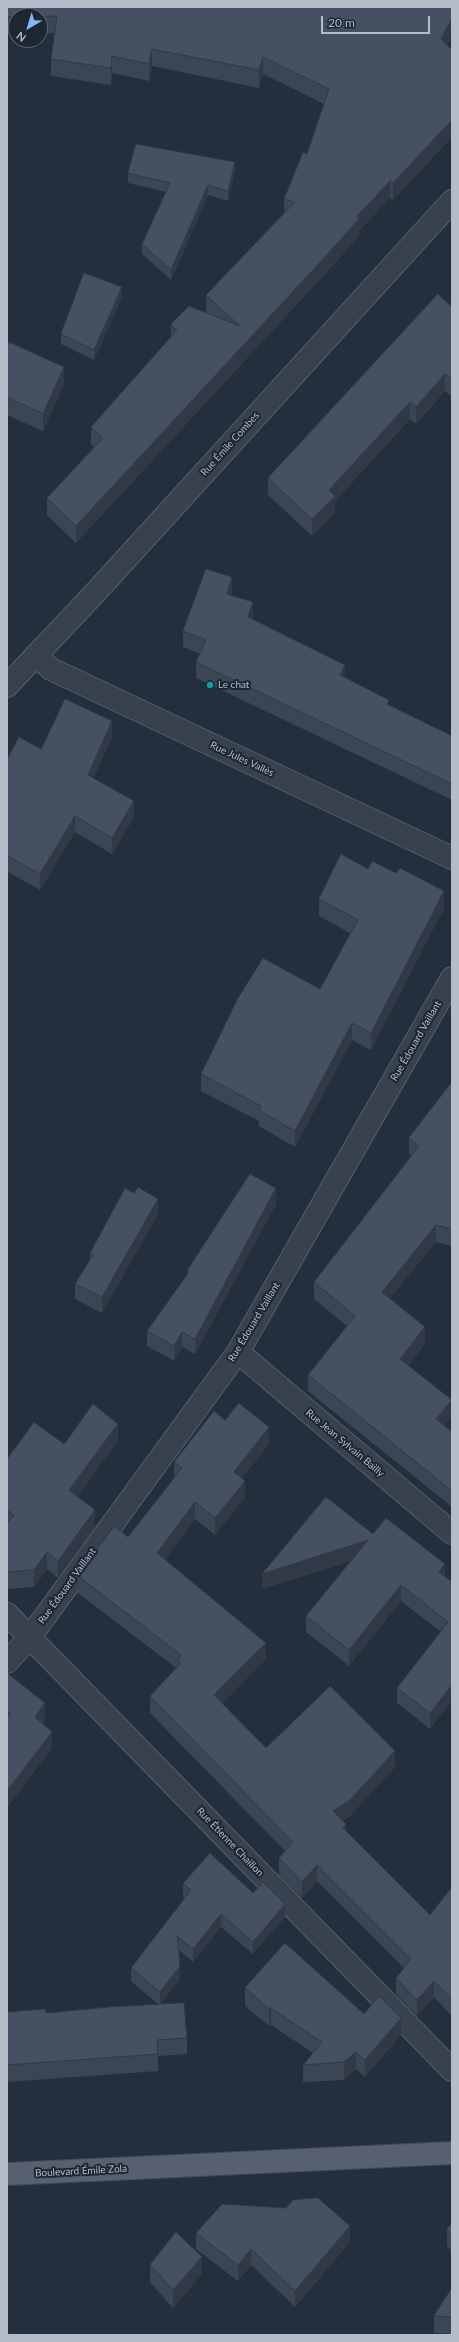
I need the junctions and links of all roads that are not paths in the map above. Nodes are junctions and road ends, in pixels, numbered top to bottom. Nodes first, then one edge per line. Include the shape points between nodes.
1 (452, 201) edge
2 (36, 655) junction
3 (7, 686) edge
4 (452, 858) edge
5 (452, 978) edge
6 (238, 1352) junction
7 (452, 1533) edge
8 (7, 1614) edge
9 (30, 1637) junction
10 (7, 1662) edge
11 (452, 2070) edge
12 (452, 2153) edge
13 (7, 2174) edge

1 - 2 street, Rue Émile Combes
2 - 3 street, Rue Émile Combes
2 - 4 street, Rue Jules Vallès via 51,669
5 - 6 street, Rue Édouard Vaillant
6 - 7 street, Rue Jean Sylvain Bailly
6 - 9 street, Rue Édouard Vaillant
8 - 9 street, Rue Étienne Chaillon
9 - 10 street, Rue Édouard Vaillant
9 - 11 street, Rue Étienne Chaillon
12 - 13 main road, Boulevard Émile Zola

